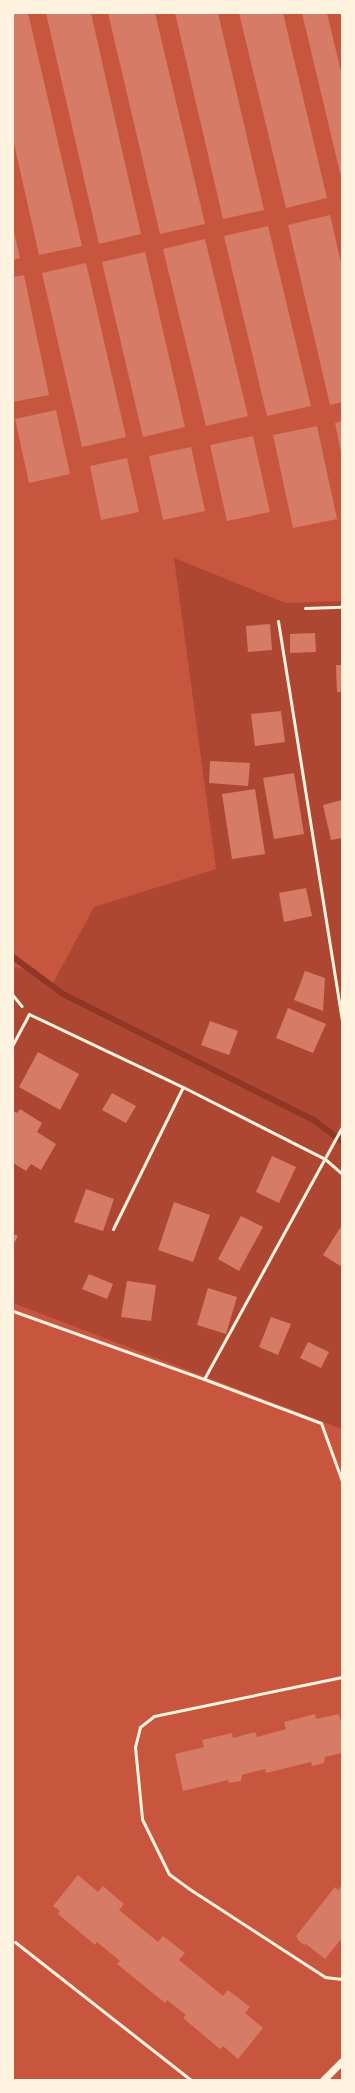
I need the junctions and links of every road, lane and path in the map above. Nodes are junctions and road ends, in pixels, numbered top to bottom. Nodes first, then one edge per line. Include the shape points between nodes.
1 (342, 607) edge
2 (305, 608) dead end
3 (278, 621) dead end
4 (342, 1021) edge
5 (13, 1044) edge
6 (182, 1087) junction
7 (342, 1127) edge
8 (325, 1159) junction
9 (342, 1174) edge
10 (113, 1230) dead end
11 (13, 1311) edge
12 (204, 1379) junction
13 (342, 1481) edge
14 (342, 1677) edge
15 (15, 1942) dead end
16 (342, 1979) edge
17 (342, 2061) edge
18 (191, 2080) edge
19 (323, 2080) edge

1 - 2 lane
3 - 4 lane
5 - 6 lane via 29,1014
6 - 8 lane
6 - 10 lane
7 - 8 lane
8 - 9 lane
8 - 12 lane
11 - 12 lane
12 - 13 lane via 321,1423
14 - 16 lane via 154,1716 140,1727 135,1747 142,1819 169,1874 325,1977
15 - 18 lane
17 - 19 street

